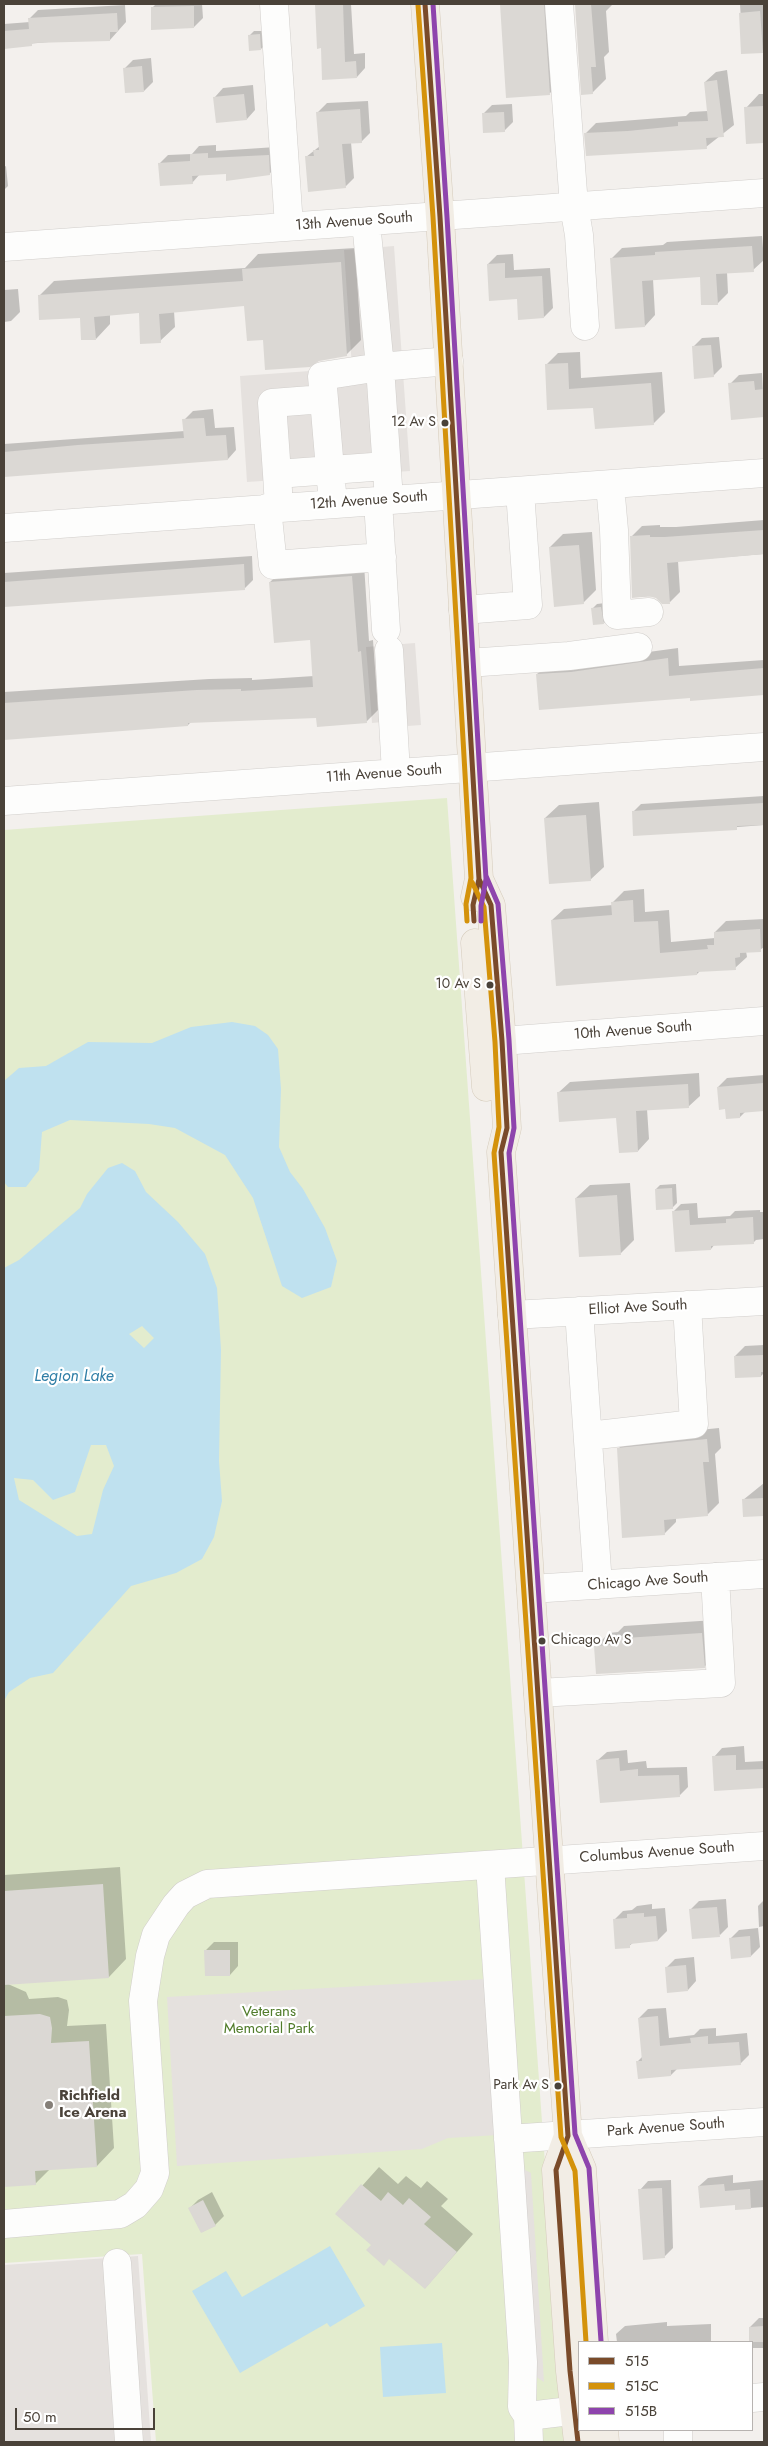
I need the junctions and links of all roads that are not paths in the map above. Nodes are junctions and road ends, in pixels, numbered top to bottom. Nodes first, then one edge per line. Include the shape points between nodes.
1 (274, 4) edge
2 (424, 4) edge
3 (560, 4) edge
4 (764, 193) edge
5 (574, 206) junction
6 (440, 217) junction
7 (366, 222) junction
8 (289, 226) junction
9 (4, 247) edge
10 (585, 326) dead end
11 (449, 361) junction
12 (380, 367) junction
13 (324, 399) junction
14 (386, 466) junction
15 (330, 469) junction
16 (764, 473) edge
17 (277, 474) junction
18 (610, 485) junction
19 (520, 491) junction
20 (456, 496) junction
21 (384, 500) junction
22 (333, 504) junction
23 (273, 508) junction
24 (4, 528) edge
25 (382, 557) junction
26 (463, 610) junction
27 (649, 612) dead end
28 (638, 647) dead end
29 (467, 663) junction
30 (764, 747) edge
31 (472, 768) junction
32 (396, 773) junction
33 (4, 801) edge
34 (479, 879) junction
35 (764, 1022) edge
36 (502, 1042) junction
37 (501, 1152) junction
38 (764, 1301) edge
39 (687, 1305) junction
40 (579, 1311) junction
41 (512, 1315) junction
42 (588, 1436) junction
43 (764, 1574) edge
44 (715, 1577) junction
45 (598, 1585) junction
46 (531, 1589) junction
47 (538, 1693) junction
48 (764, 1846) edge
49 (550, 1860) junction
50 (490, 1865) junction
51 (764, 2122) edge
52 (568, 2136) junction
53 (508, 2139) junction
54 (4, 2224) edge
55 (117, 2263) dead end
56 (594, 2341) edge
57 (577, 2410) edge
58 (529, 2429) edge
59 (130, 2442) edge
60 (578, 2442) edge

1 - 8 street
2 - 6 main road
3 - 5 street
4 - 5 street, 13th Avenue South
5 - 6 street, 13th Avenue South
5 - 10 street
6 - 7 street, 13th Avenue South
6 - 11 main road
7 - 8 street, 13th Avenue South
7 - 12 street
8 - 9 street, 13th Avenue South
11 - 12 street
11 - 20 main road
12 - 13 street via 322,376
12 - 14 street
13 - 15 street
13 - 17 street via 272,403
14 - 15 street
14 - 21 street
15 - 17 street
15 - 22 street
16 - 18 street, 12th Avenue South
17 - 23 street
18 - 19 street, 12th Avenue South
18 - 27 street via 617,615
19 - 20 street, 12th Avenue South
19 - 26 street via 528,604
20 - 21 street, 12th Avenue South
20 - 26 main road
21 - 22 street, 12th Avenue South
21 - 25 street
22 - 23 street, 12th Avenue South
23 - 24 street, 12th Avenue South
23 - 25 street via 273,565
25 - 32 street
26 - 29 main road
28 - 29 street
29 - 31 main road
30 - 31 street, 11th Avenue South
31 - 32 street, 11th Avenue South
31 - 34 main road
32 - 33 street, 11th Avenue South
34 - 36 main road via 491,905
34 - 37 main road via 473,905 479,1004 490,1129
35 - 36 street, 10th Avenue South
36 - 37 main road via 507,1128
37 - 41 main road
38 - 39 street, Elliot Ave South
39 - 40 street, Elliot Ave South
39 - 42 street via 694,1424
40 - 41 street, Elliot Ave South
40 - 42 street
41 - 46 main road
42 - 45 street
43 - 44 street, Chicago Ave South
44 - 45 street, Chicago Ave South
44 - 47 street via 722,1683
45 - 46 street, Chicago Ave South
46 - 47 main road
47 - 49 main road
48 - 49 street, Columbus Avenue South
49 - 50 street, Columbus Avenue South
49 - 52 main road
50 - 53 street
50 - 54 street, Columbus Avenue South via 223,1882 207,1884 184,1895 156,1935 143,2001 155,2173 149,2189 135,2205 120,2214
51 - 52 street, Park Avenue South
52 - 53 street, Park Avenue South
52 - 56 main road via 582,2169
52 - 57 main road via 556,2170
53 - 58 street via 523,2362 522,2407
55 - 59 street
57 - 58 street
57 - 60 main road

